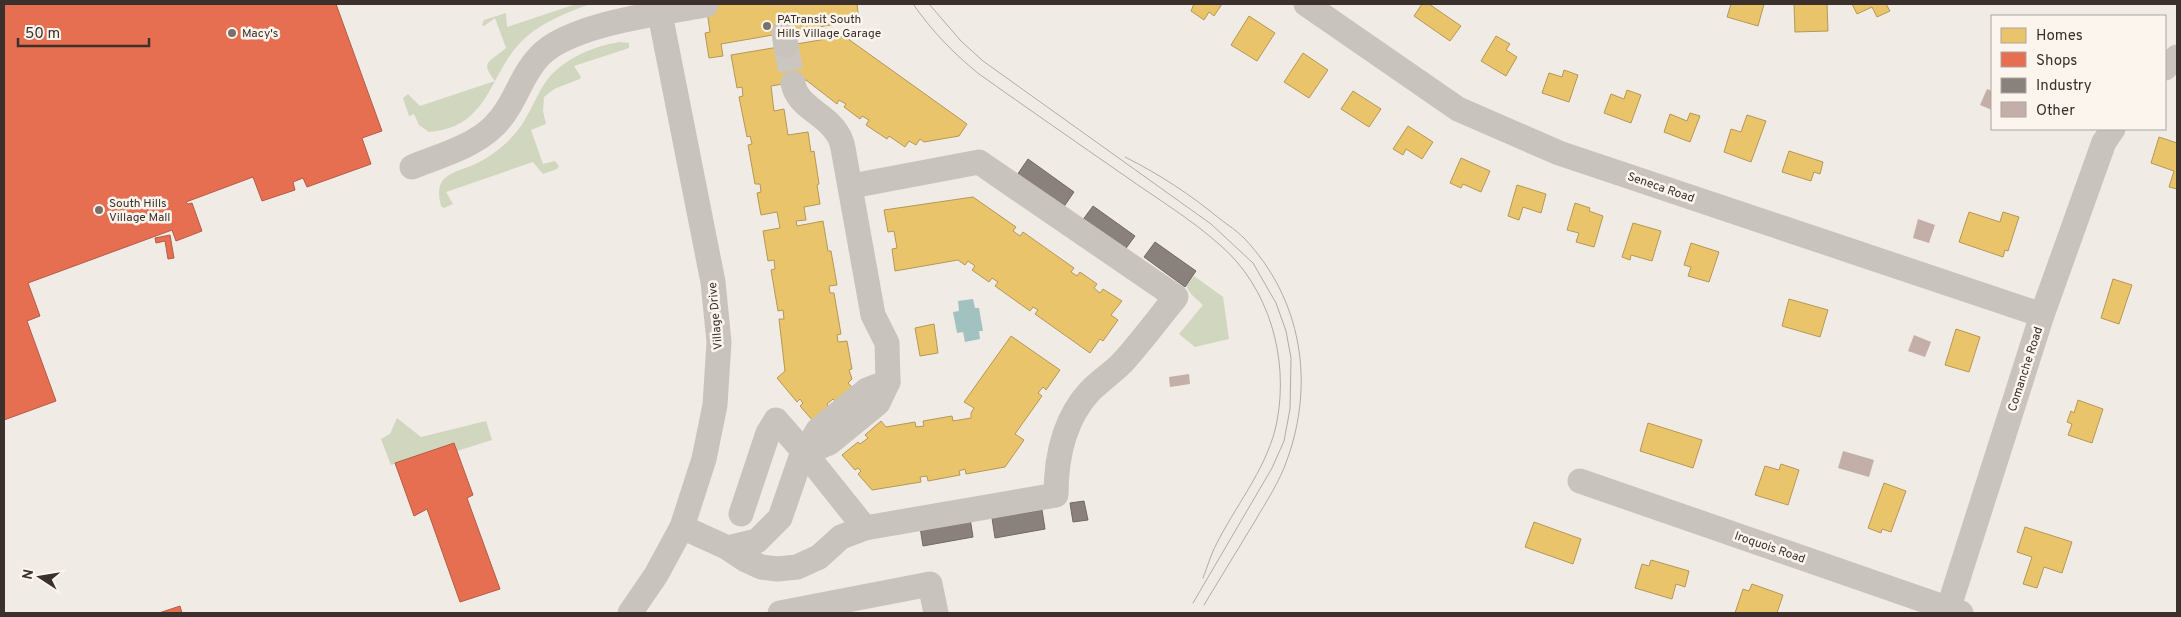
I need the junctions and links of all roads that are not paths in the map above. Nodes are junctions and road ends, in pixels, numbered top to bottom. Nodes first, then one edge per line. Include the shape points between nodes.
1 (1306, 4) edge
2 (706, 5) edge
3 (659, 8) edge
4 (2177, 57) edge
5 (2166, 67) edge
6 (792, 83) tunnel mouth
7 (2112, 130) edge
8 (412, 167) dead end
9 (852, 186) junction
10 (2042, 315) junction
11 (805, 453) junction
12 (1580, 481) dead end
13 (741, 514) dead end
14 (682, 527) junction
15 (865, 528) junction
16 (728, 548) junction
17 (1952, 612) edge
18 (630, 613) edge
19 (780, 613) edge
20 (936, 613) edge

1 - 10 street, Seneca Road via 1458,109 1559,153
2 - 3 street
3 - 8 street via 565,38 544,52 526,72 495,126 475,141
3 - 14 street, Village Drive via 713,282 719,342 715,405 704,459
4 - 5 street
6 - 9 street via 794,93 802,102 837,132
7 - 10 street, Comanche Road via 2104,142
9 - 11 street via 873,315 886,343 888,382 878,403 830,443
9 - 15 street via 979,162 1176,297 1120,365 1089,392 1075,410 1065,432 1056,468 1056,495
10 - 17 street, Comanche Road
11 - 13 street via 776,420 768,433
11 - 15 street
11 - 16 street via 780,518 757,541
12 - 17 street, Iroquois Road
14 - 16 street
14 - 18 street, Village Drive via 656,575
15 - 16 street via 841,537 819,557 778,569 746,560
19 - 20 street via 930,584

